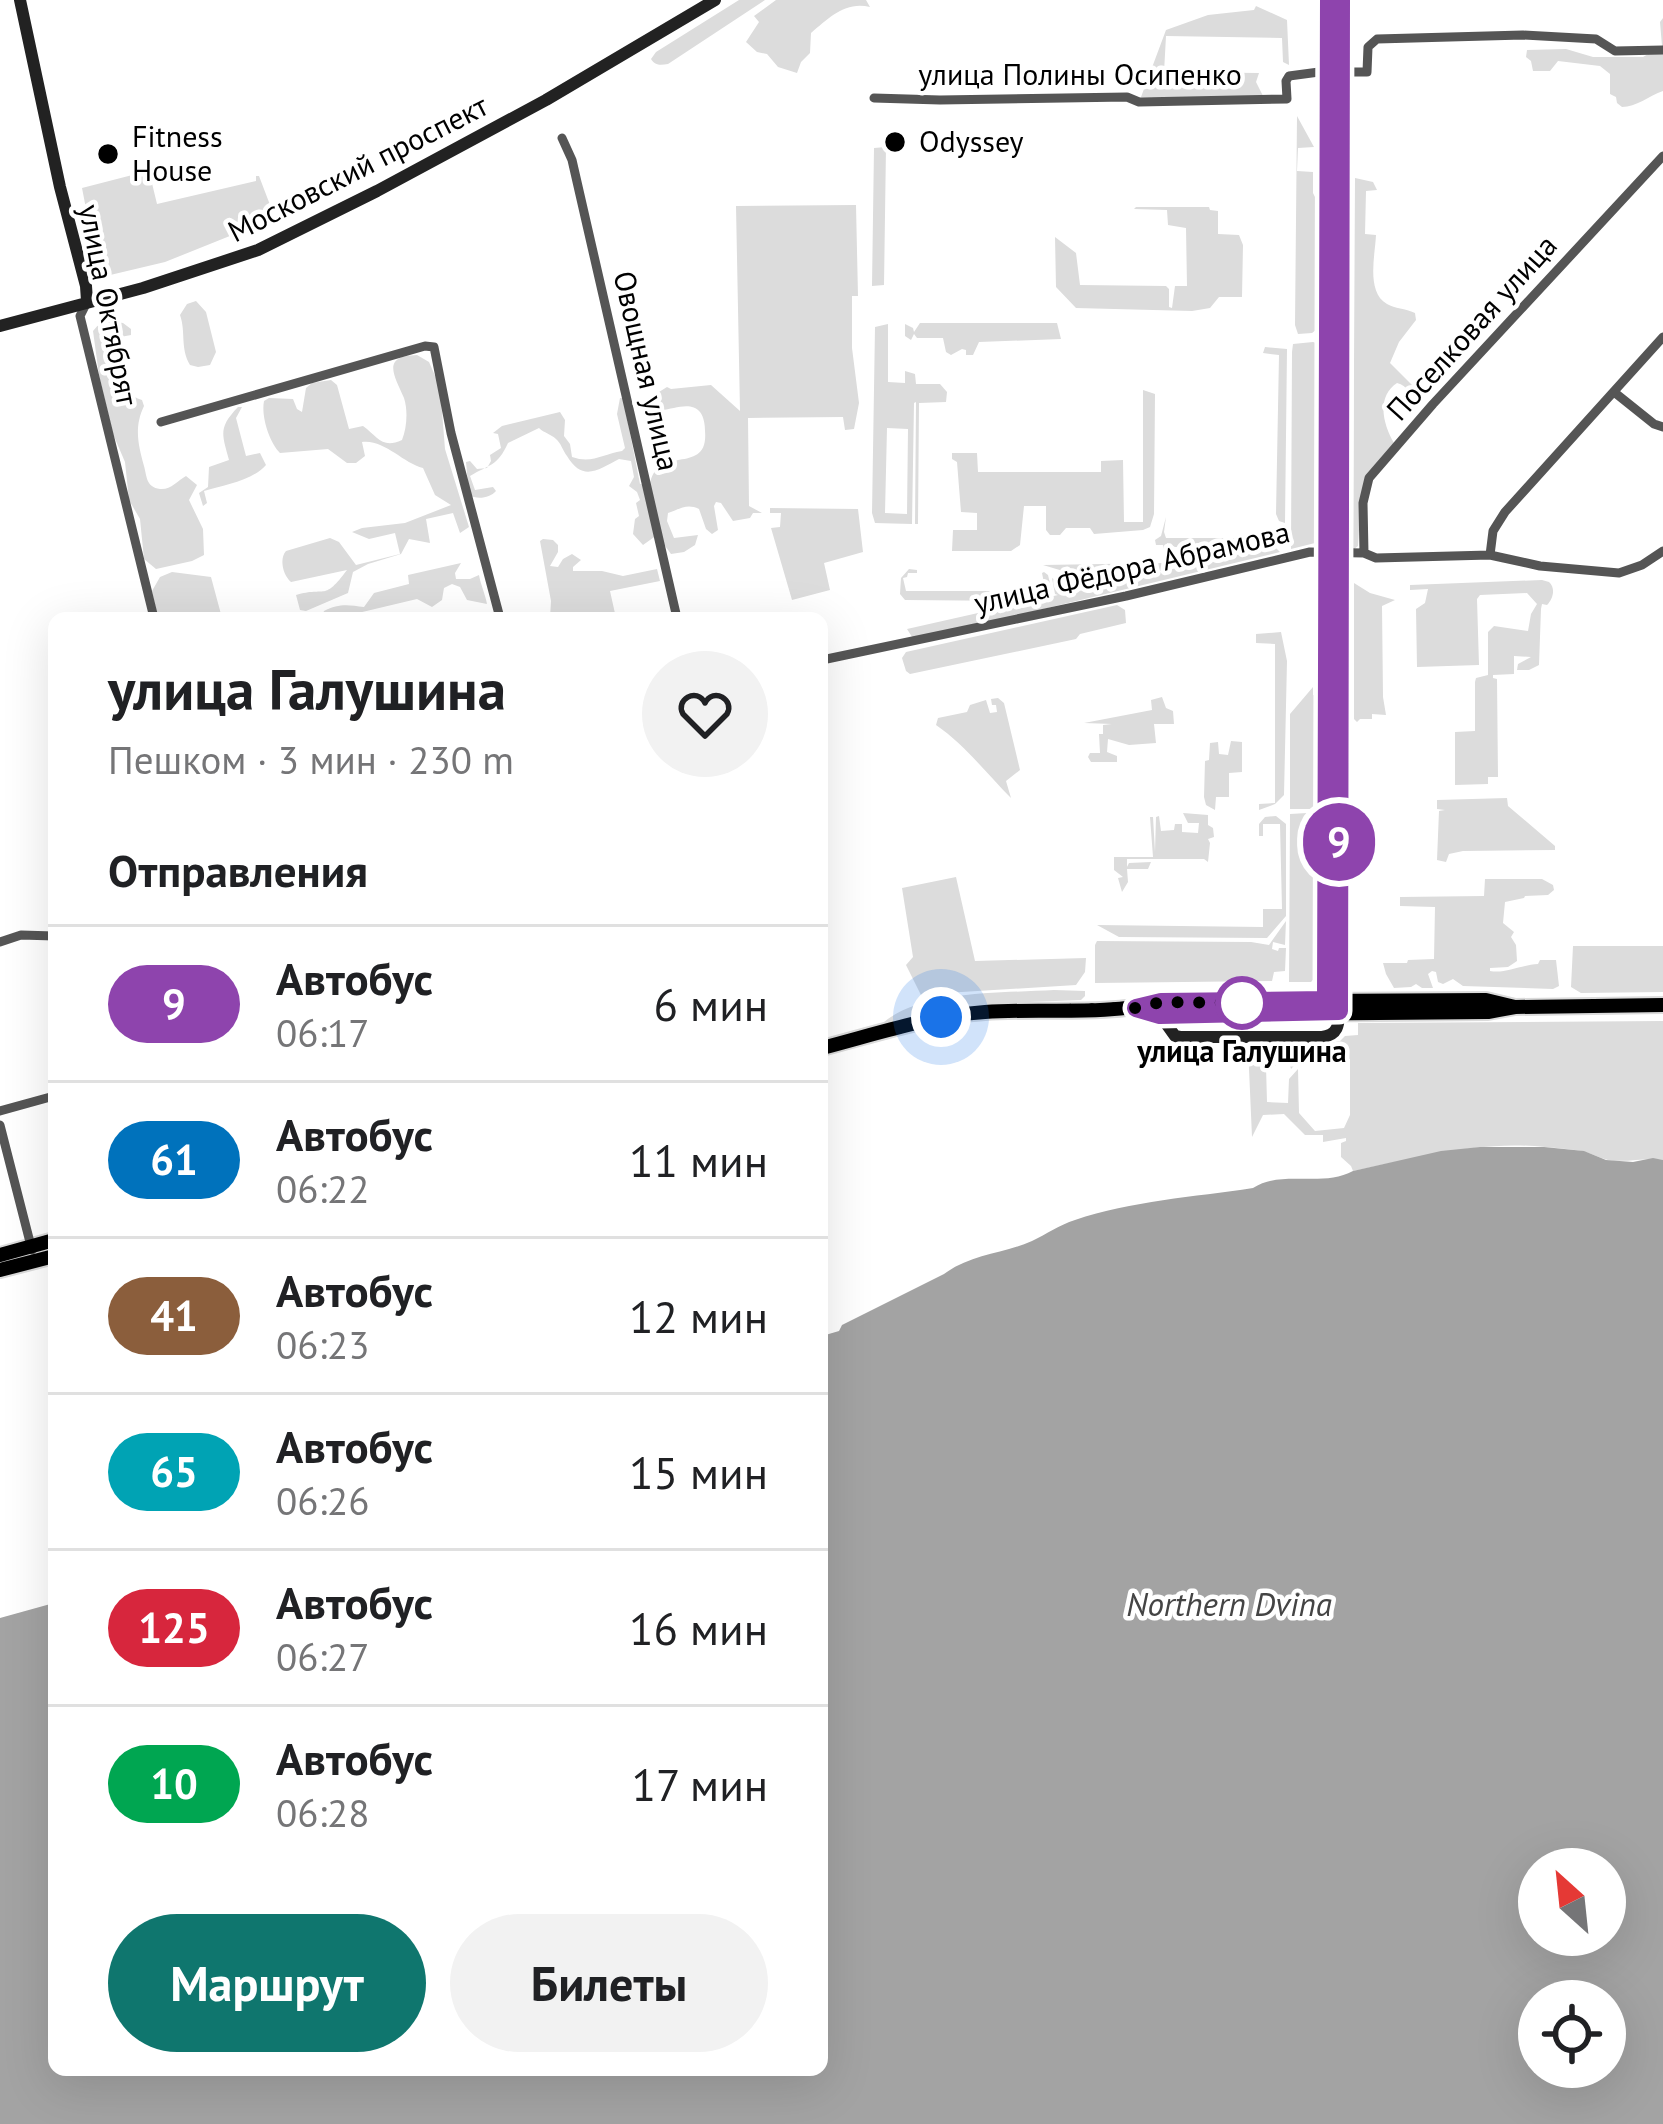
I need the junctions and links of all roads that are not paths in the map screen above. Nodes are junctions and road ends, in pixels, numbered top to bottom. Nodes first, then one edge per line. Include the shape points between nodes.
1 (20, 0) edge
2 (716, 0) edge
3 (1328, 0) edge
4 (1341, 0) edge
5 (1663, 50) edge
6 (1335, 73) junction
7 (874, 98) dead end
8 (562, 137) dead end
9 (1663, 156) edge
10 (87, 302) junction
11 (0, 326) edge
12 (1663, 337) edge
13 (1614, 392) junction
14 (161, 422) dead end
15 (1663, 428) edge
16 (1663, 551) edge
17 (1334, 553) junction
18 (1364, 553) junction
19 (1490, 555) junction
20 (153, 612) edge
21 (498, 612) edge
22 (676, 612) edge
23 (828, 659) edge
24 (48, 936) edge
25 (0, 942) edge
26 (1663, 1005) edge
27 (1332, 1006) junction
28 (1136, 1008) junction
29 (1160, 1015) junction
30 (828, 1046) edge
31 (48, 1098) edge
32 (0, 1111) edge
33 (0, 1125) edge
34 (48, 1244) edge
35 (33, 1254) junction
36 (0, 1255) edge
37 (48, 1255) edge
38 (0, 1270) edge

1 - 10 main road, улица Октябрят
2 - 10 main road, Московский проспект via 282,239
3 - 6 main road
4 - 6 main road
5 - 6 street via 1615,51 1596,39 1523,35 1377,39 1368,47 1367,72
6 - 7 street, улица Полины Осипенко via 1289,76 1287,99
6 - 17 main road
8 - 22 street, Овощная улица
9 - 18 street, Поселковая улица via 1370,478
10 - 11 main road, Московский проспект
10 - 20 street, улица Октябрят via 80,316
12 - 13 street
13 - 15 street
13 - 19 street via 1504,512
14 - 21 street via 434,347
16 - 19 street, улица Фёдора Абрамова via 1619,573
17 - 18 street, улица Фёдора Абрамова
17 - 23 street, улица Фёдора Абрамова
17 - 27 main road
18 - 19 street, улица Фёдора Абрамова
24 - 25 street
26 - 27 main road
27 - 28 main road
27 - 29 main road
27 - 29 main road via 1337,1029 1322,1037 1180,1037
28 - 29 main road
28 - 30 main road via 968,1013
31 - 32 street
33 - 35 street
34 - 35 main road
35 - 36 main road
35 - 37 main road
35 - 38 main road

